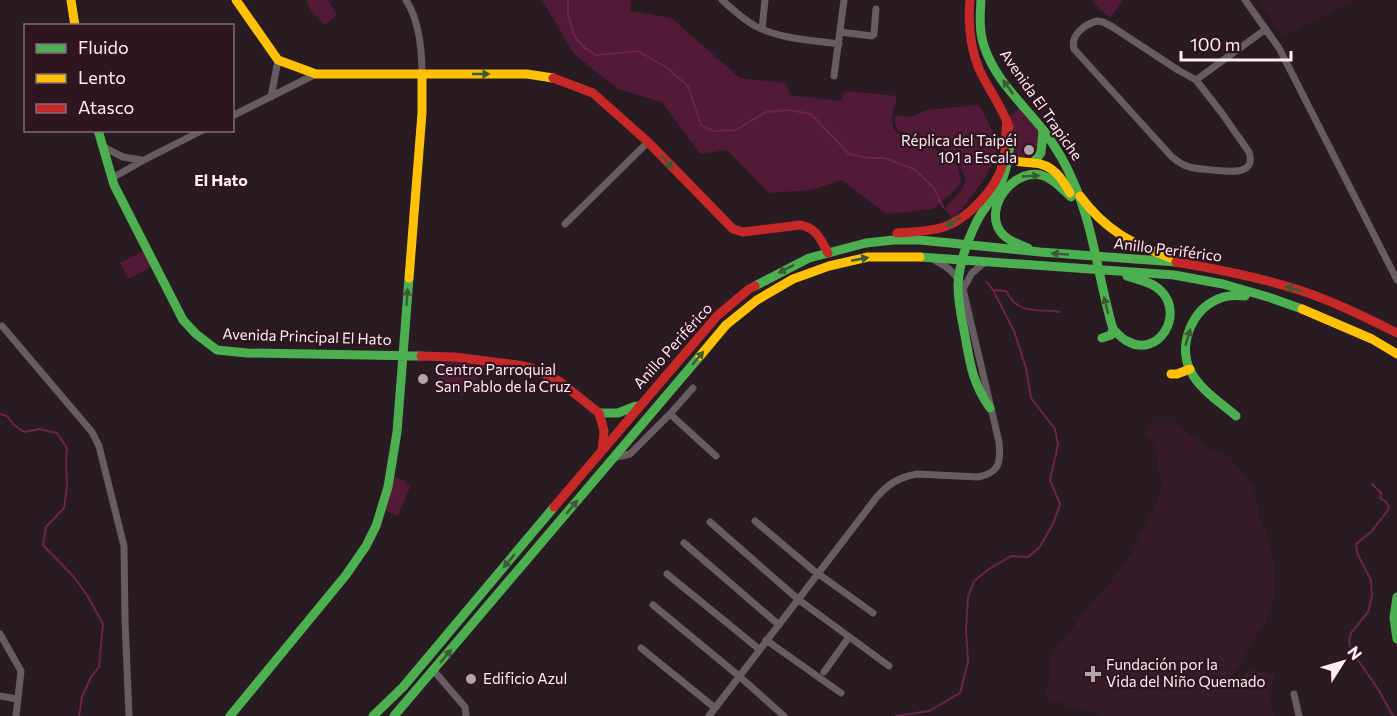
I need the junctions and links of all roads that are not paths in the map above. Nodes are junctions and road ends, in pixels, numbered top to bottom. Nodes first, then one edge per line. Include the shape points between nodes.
1 (71, 0) edge
2 (236, 0) edge
3 (406, 0) edge
4 (722, 0) edge
5 (765, 0) edge
6 (844, 0) edge
7 (970, 0) edge
8 (981, 0) edge
9 (1245, 0) edge
10 (876, 9) dead end
11 (75, 24) edge
12 (762, 29) junction
13 (1266, 30) junction
14 (840, 32) junction
15 (839, 44) junction
16 (278, 60) junction
17 (316, 74) junction
18 (422, 74) junction
19 (834, 76) dead end
20 (1196, 80) junction
21 (271, 97) junction
22 (1021, 105) junction
23 (234, 115) edge
24 (1006, 118) junction
25 (1043, 130) junction
26 (99, 132) edge
27 (199, 132) edge
28 (648, 142) junction
29 (103, 147) junction
30 (1010, 158) junction
31 (144, 160) junction
32 (1033, 163) junction
33 (112, 178) junction
34 (1076, 197) junction
35 (565, 224) dead end
36 (840, 250) junction
37 (1040, 252) junction
38 (828, 253) junction
39 (928, 258) junction
40 (986, 262) junction
41 (1186, 264) junction
42 (1112, 271) junction
43 (1397, 280) edge
44 (963, 289) junction
45 (1271, 298) junction
46 (2, 326) dead end
47 (1113, 329) junction
48 (1394, 329) edge
49 (1102, 338) dead end
50 (1397, 354) edge
51 (402, 356) junction
52 (1190, 369) junction
53 (1171, 374) dead end
54 (693, 388) dead end
55 (647, 397) junction
56 (990, 408) junction
57 (599, 412) junction
58 (670, 414) junction
59 (1236, 416) dead end
60 (602, 450) junction
61 (716, 456) dead end
62 (614, 458) junction
63 (755, 521) dead end
64 (710, 522) dead end
65 (684, 543) dead end
66 (668, 573) dead end
67 (818, 574) junction
68 (1397, 597) edge
69 (799, 600) junction
70 (653, 605) dead end
71 (873, 613) dead end
72 (779, 625) junction
73 (0, 634) edge
74 (849, 637) junction
75 (1397, 639) edge
76 (766, 640) junction
77 (641, 648) dead end
78 (759, 649) junction
79 (890, 666) dead end
80 (434, 671) junction
81 (824, 672) dead end
82 (739, 676) junction
83 (841, 693) dead end
84 (1294, 694) dead end
85 (0, 696) edge
86 (17, 699) junction
87 (715, 708) junction
88 (782, 715) edge
89 (16, 716) edge
90 (129, 716) edge
91 (230, 716) edge
92 (373, 716) edge
93 (394, 716) edge
94 (466, 716) edge
95 (709, 716) edge
96 (1299, 716) edge

1 - 11 main road
2 - 16 main road
3 - 18 street via 415,19
4 - 12 street
5 - 12 street
6 - 14 street
7 - 24 main road, Avenida El Trapiche via 969,21 978,67
22 -> 8 main road, Avenida El Trapiche via 993,68 984,46
9 - 13 street
10 - 14 street via 872,36
12 - 15 street
13 - 20 street
13 - 43 street via 1284,57
14 - 15 street
15 - 19 street
16 - 17 main road
16 - 21 street
17 - 18 main road
17 - 21 street
18 -> 28 main road via 527,74 556,79 593,93
51 -> 18 main road
20 - 20 street via 1103,22 1087,25 1075,36 1076,52 1176,160 1197,168 1243,170 1250,162 1249,152
21 - 23 street
22 - 24 main road via 1012,108
22 - 25 main road, Avenida El Trapiche
24 - 30 main road, Avenida El Trapiche via 1011,135
24 -> 36 main road via 1002,166 990,189 959,220 946,227 856,239
25 - 32 main road via 1041,153
25 - 34 main road, Avenida El Trapiche via 1068,168
26 - 29 main road, Avenida Principal El Hato
27 - 31 street
28 - 35 street
28 -> 38 main road via 733,229 743,232 805,225 816,232
29 - 31 street via 123,157
29 - 33 main road, Avenida Principal El Hato
30 - 32 main road via 1024,165
30 - 56 main road via 966,248 958,285 972,375
31 - 33 street
32 - 34 main road via 1052,168
33 - 51 main road, Avenida Principal El Hato via 183,320 217,350
37 -> 34 main road via 1008,238 999,229 995,219 997,204 1005,191 1015,180 1030,174 1050,179
34 - 41 main road via 1113,230
47 -> 34 main road, Avenida El Trapiche via 1094,244
36 - 37 main road, Anillo Periférico via 874,242 920,240
36 - 38 main road, Anillo Periférico
41 -> 37 main road, Anillo Periférico
38 -> 55 main road, Anillo Periférico via 809,258 749,289 717,316
39 - 40 main road, Anillo Periférico
39 - 44 street via 947,267
62 -> 39 main road, Anillo Periférico via 726,325 757,300 793,279 829,266 868,257
40 - 42 main road, Anillo Periférico
40 - 44 street via 972,273
48 -> 41 main road, Anillo Periférico via 1299,290
42 - 45 main road, Anillo Periférico via 1174,275
42 - 47 main road via 1158,289 1168,301 1171,318 1161,336 1144,346 1126,342
44 - 56 street
45 - 50 main road, Anillo Periférico via 1322,316
52 -> 45 main road via 1186,338 1205,306 1230,295
46 - 90 street via 92,432 99,446 124,546
47 - 49 main road via 1111,335
51 - 57 main road, Avenida Principal El Hato via 455,357 532,368 559,381
51 - 91 main road via 391,475 369,540 321,607
52 - 53 main road
52 - 59 main road
54 - 58 street
55 - 57 main road via 620,414
55 - 60 main road, Anillo Periférico
56 - 67 street via 1000,452 993,472 978,477 917,474 890,483
57 - 60 main road via 604,431
58 - 61 street
58 - 62 street via 630,454
60 -> 92 main road, Anillo Periférico via 403,687
80 -> 62 main road, Anillo Periférico
63 - 67 street
64 - 69 street
65 - 72 street
66 - 78 street
67 - 69 street
67 - 71 street
68 - 75 main road via 1393,610
69 - 72 street
69 - 74 street
70 - 82 street
72 - 76 street
73 - 86 street via 21,671
74 - 79 street
74 - 81 street
76 - 78 street
76 - 83 street
77 - 87 street
78 - 82 street
80 - 93 main road, Anillo Periférico
80 - 94 street via 465,707
82 - 87 street
82 - 88 street
84 - 96 street
85 - 86 street
86 - 89 street
87 - 95 street

